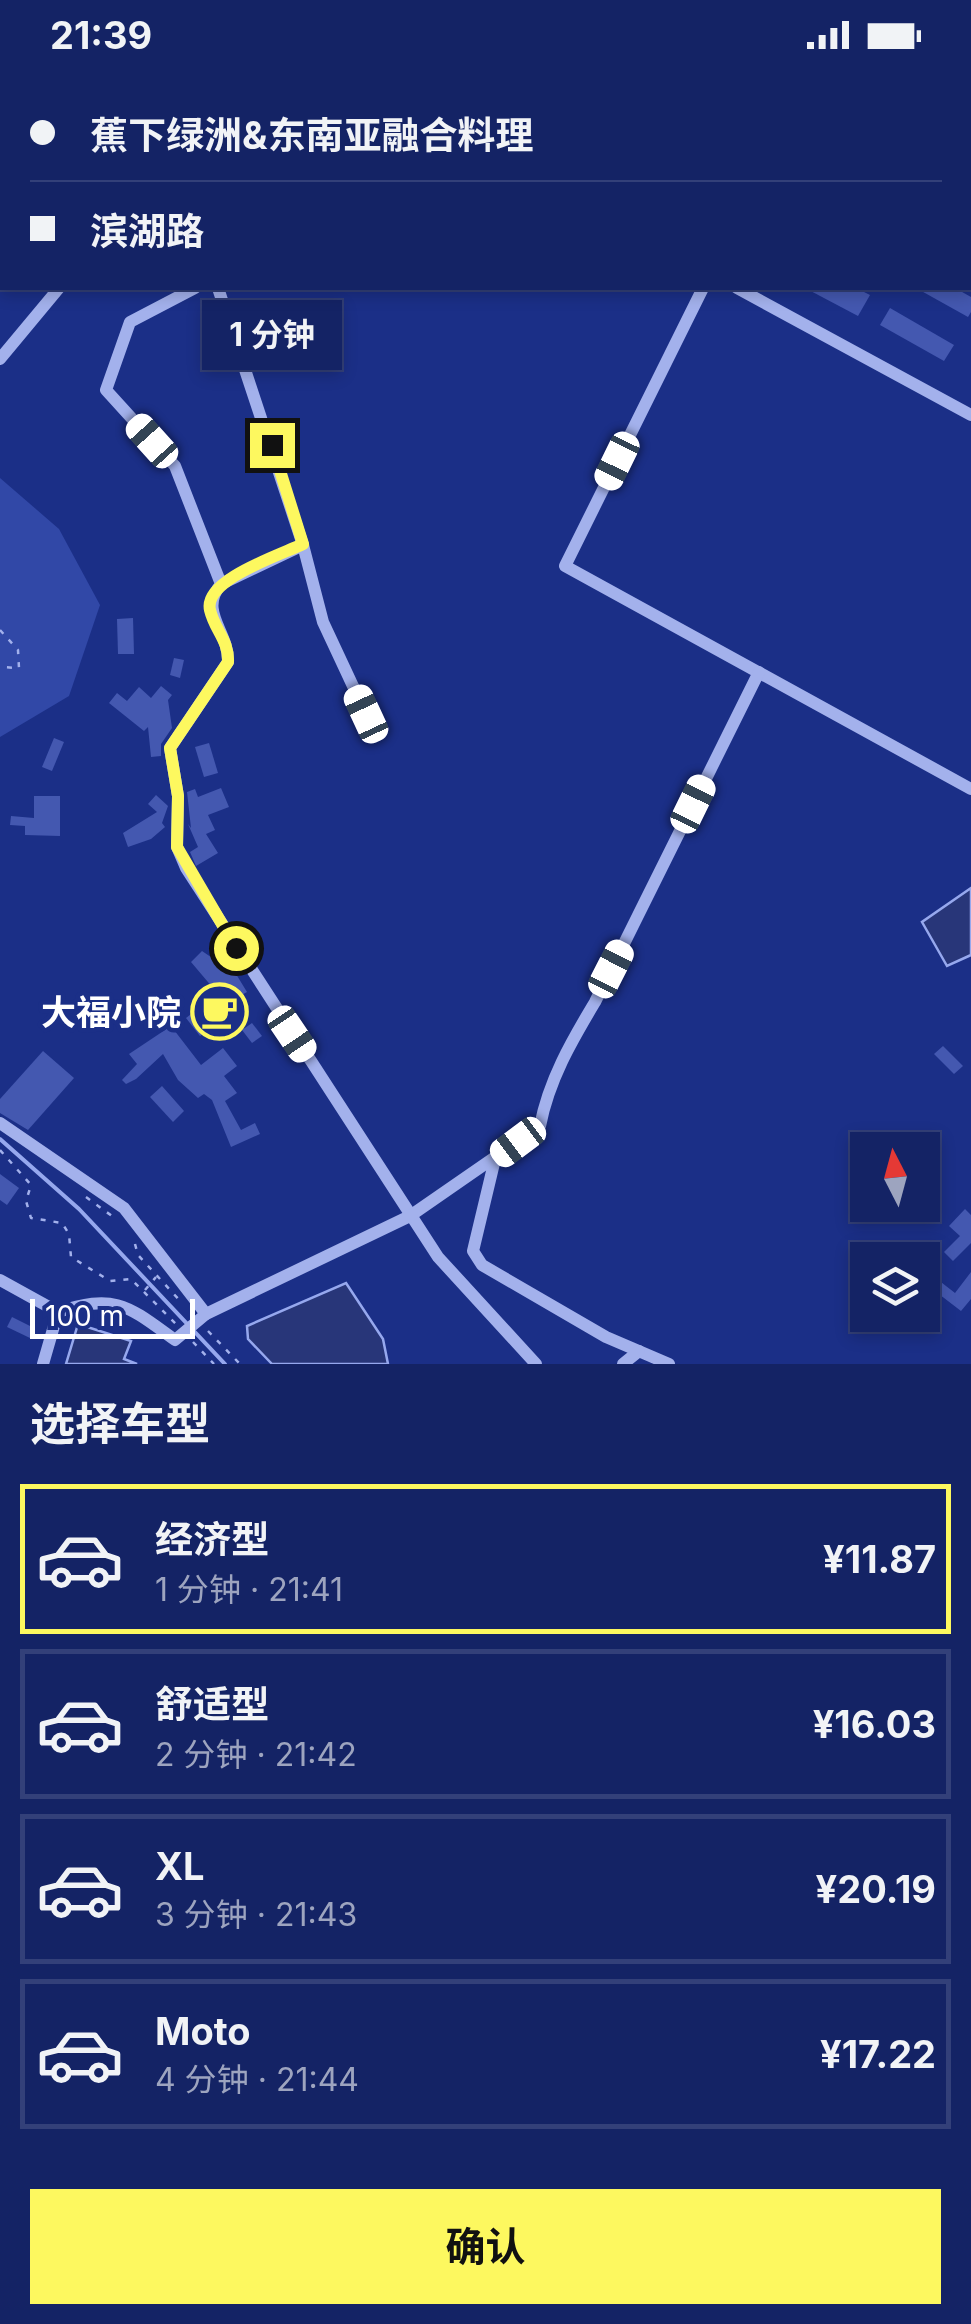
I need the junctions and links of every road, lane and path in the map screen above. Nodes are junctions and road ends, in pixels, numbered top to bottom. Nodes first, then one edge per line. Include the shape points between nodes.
1 (57, 290) edge
2 (191, 290) edge
3 (219, 290) edge
4 (701, 290) edge
5 (741, 290) edge
6 (0, 360) edge
7 (971, 415) edge
8 (303, 544) junction
9 (220, 584) junction
10 (0, 630) edge
11 (0, 667) edge
12 (759, 672) junction
13 (366, 714) dead end
14 (971, 789) edge
15 (1, 1125) edge
16 (0, 1150) edge
17 (495, 1160) junction
18 (82, 1191) dead end
19 (410, 1216) junction
20 (124, 1224) dead end
21 (131, 1232) dead end
22 (157, 1276) junction
23 (0, 1280) edge
24 (144, 1291) junction
25 (58, 1312) junction
26 (192, 1324) junction
27 (638, 1351) junction
28 (43, 1364) edge
29 (214, 1364) edge
30 (240, 1364) edge
31 (536, 1364) edge
32 (624, 1364) edge
33 (668, 1364) edge

1 - 6 street
2 - 9 street via 130,322 106,390 175,466
3 - 8 street
4 - 12 street via 565,566
5 - 7 street
8 - 9 street
8 - 13 street via 322,622
9 - 19 street via 210,596 210,611 228,646 228,662 170,748 177,847 216,920
10 - 11 path via 18,650 19,668
12 - 14 street
12 - 17 street via 567,1048 546,1093 540,1126
15 - 26 street via 124,1208
16 - 24 path via 31,1185 31,1218 62,1223 70,1234 70,1258 110,1281 131,1279
17 - 19 street
17 - 27 street via 474,1251 482,1264
18 - 20 path
19 - 26 street
19 - 31 street via 438,1257
21 - 22 path via 138,1256
22 - 24 path
22 - 26 path
23 - 25 street
24 - 26 path
25 - 26 street via 94,1300 126,1304 175,1340
25 - 28 street
26 - 29 path
26 - 30 path
27 - 32 street
27 - 33 street

